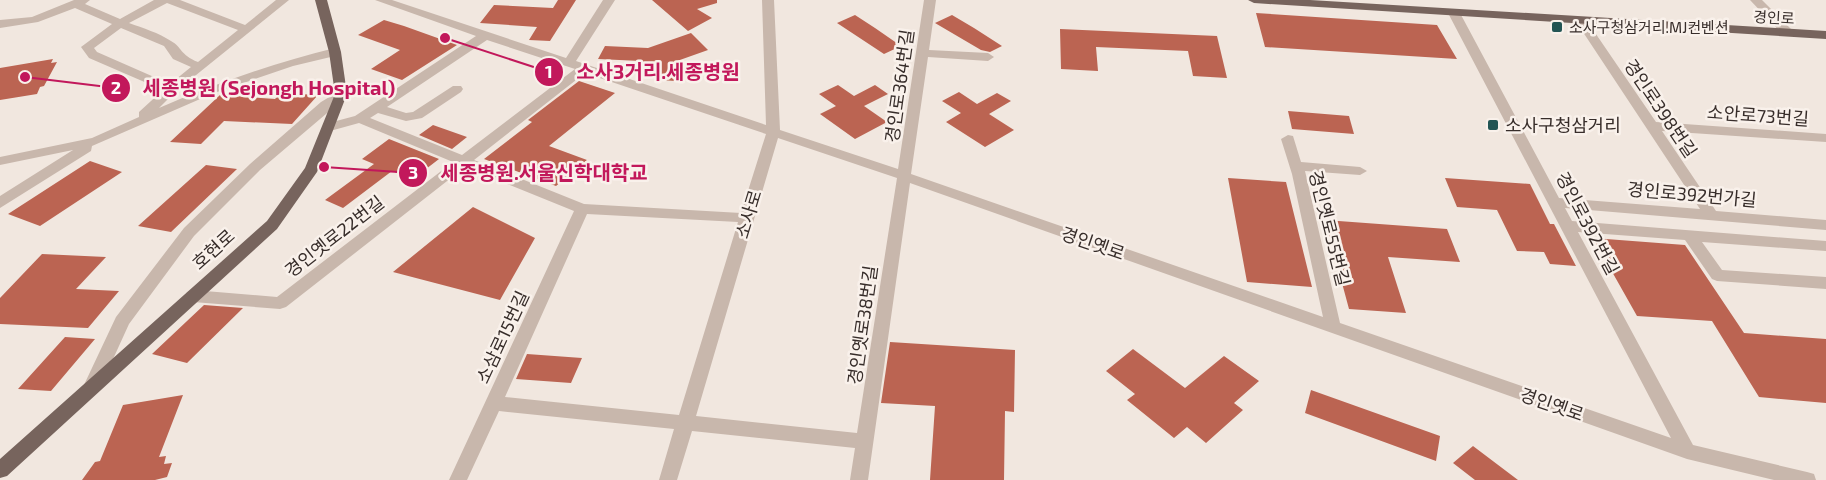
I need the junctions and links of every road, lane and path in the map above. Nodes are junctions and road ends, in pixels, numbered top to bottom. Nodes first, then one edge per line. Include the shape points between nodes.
1 (163, 0) edge
2 (170, 0) edge
3 (283, 0) edge
4 (321, 0) edge
5 (381, 0) edge
6 (609, 0) edge
7 (768, 0) edge
8 (930, 0) edge
9 (1254, 0) edge
10 (1756, 0) edge
11 (80, 2) edge
12 (1455, 13) junction
13 (1581, 20) junction
14 (120, 23) junction
15 (0, 24) edge
16 (246, 29) junction
17 (1787, 32) junction
18 (1826, 34) edge
19 (486, 35) junction
20 (335, 52) junction
21 (922, 53) junction
22 (988, 57) dead end
23 (569, 63) junction
24 (199, 66) junction
25 (584, 68) junction
26 (171, 89) junction
27 (457, 89) dead end
28 (341, 94) junction
29 (376, 108) junction
30 (360, 119) junction
31 (136, 122) junction
32 (1652, 126) junction
33 (330, 127) junction
34 (773, 132) junction
35 (1826, 138) edge
36 (1288, 139) dead end
37 (96, 141) junction
38 (462, 160) junction
39 (0, 161) edge
40 (1294, 166) junction
41 (1360, 171) dead end
42 (904, 176) junction
43 (1555, 202) junction
44 (0, 203) edge
45 (582, 209) junction
46 (1712, 216) junction
47 (747, 218) junction
48 (1826, 225) edge
49 (1567, 226) junction
50 (1690, 236) junction
51 (1826, 246) edge
52 (1826, 283) edge
53 (193, 296) junction
54 (1333, 327) junction
55 (92, 387) junction
56 (493, 403) junction
57 (685, 423) junction
58 (865, 441) junction
59 (1687, 451) junction
60 (0, 470) edge
61 (458, 480) edge
62 (668, 480) edge
63 (859, 480) edge
64 (1807, 480) edge

1 - 14 street
2 - 16 street
3 - 16 street
4 - 20 main road, 호현로
5 - 19 street, 경인옛로
6 - 23 street
7 - 34 street, 소사로
8 - 21 street, 경인로364번길
9 - 12 main road, 경인로
10 - 17 street
11 - 14 street
11 - 15 street via 34,20
12 - 13 main road, 경인로
12 - 43 street, 경인로392번길
13 - 17 main road, 경인로
13 - 32 street, 경인로398번길
14 - 24 street via 169,44 182,61
14 - 26 street via 87,47 93,55
16 - 24 street
17 - 18 main road, 경인로
19 - 23 street, 경인옛로
19 - 29 street
20 - 28 main road, 호현로
20 - 31 street via 254,74
21 - 22 street
21 - 42 street, 경인로364번길
23 - 25 street, 경인옛로
24 - 26 street
25 - 34 street, 경인옛로
25 - 38 street, 경인옛로22번길
26 - 31 street
27 - 29 street via 417,115 406,117
28 - 33 main road, 호현로
28 - 55 street via 248,173 189,232 122,321
29 - 30 street
30 - 33 street
30 - 38 street
31 - 37 street
32 - 35 street, 소안로73번길
32 - 46 street, 경인로398번길
33 - 53 main road, 호현로 via 312,170 272,225
34 - 42 street, 경인옛로
34 - 47 street, 소사로
36 - 40 street, 경인옛로55번길
37 - 39 street
37 - 44 street
38 - 45 street
38 - 53 street, 경인옛로22번길 via 280,303
40 - 41 street
40 - 54 street, 경인옛로55번길
42 - 54 street, 경인옛로
42 - 58 street, 경인옛로38번길
43 - 46 street, 경인로392번가길
43 - 49 street, 경인로392번길
45 - 47 street
45 - 56 street, 소삼로15번길
46 - 48 street, 경인로392번가길
47 - 57 street, 소사로
49 - 50 street
49 - 59 street, 경인로392번길
50 - 51 street
50 - 52 street via 1717,275
53 - 55 main road, 호현로
54 - 59 street, 경인옛로
55 - 60 main road, 호현로
56 - 57 street
56 - 61 street, 소삼로15번길
57 - 58 street
57 - 62 street, 소사로
58 - 63 street, 경인옛로38번길
59 - 64 street, 경인옛로

